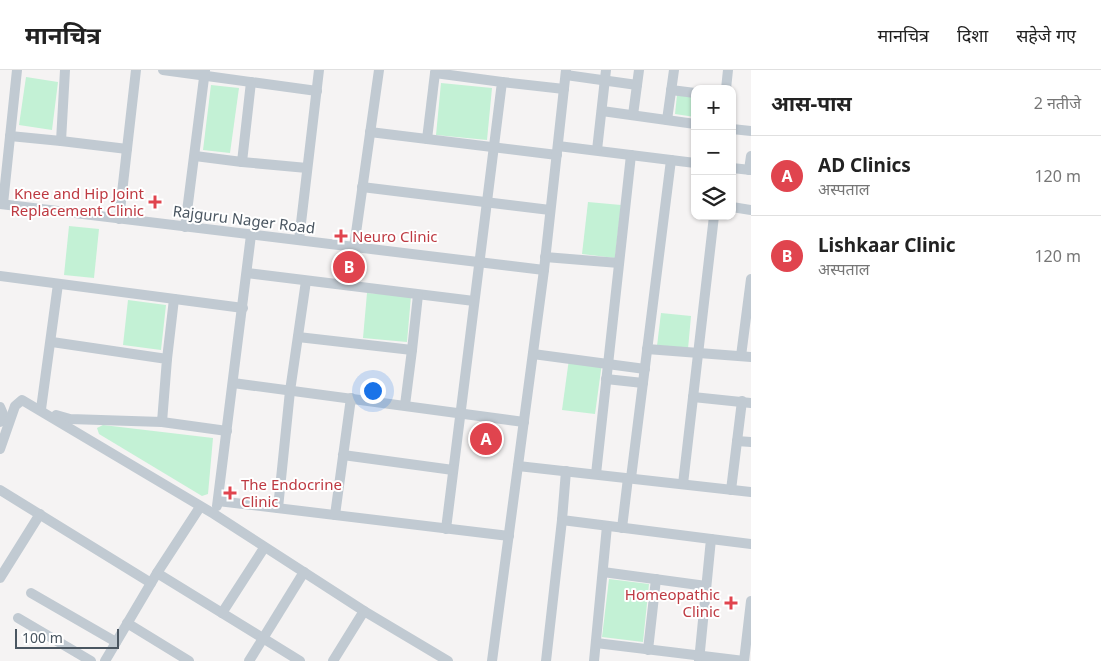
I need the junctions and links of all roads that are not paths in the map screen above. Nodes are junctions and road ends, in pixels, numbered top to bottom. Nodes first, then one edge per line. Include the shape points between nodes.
1 (17, 70) edge
2 (65, 70) edge
3 (136, 70) edge
4 (163, 70) edge
5 (319, 70) edge
6 (379, 70) edge
7 (606, 70) edge
8 (639, 70) edge
9 (674, 70) edge
10 (728, 70) edge
11 (205, 72) edge
12 (436, 72) edge
13 (566, 73) edge
14 (252, 82) junction
15 (502, 82) junction
16 (605, 82) junction
17 (637, 85) junction
18 (726, 85) edge
19 (564, 89) junction
20 (671, 90) junction
21 (317, 91) junction
22 (691, 92) edge
23 (602, 111) junction
24 (633, 115) junction
25 (667, 120) junction
26 (691, 123) edge
27 (736, 129) edge
28 (751, 131) edge
29 (370, 132) junction
30 (10, 136) junction
31 (427, 139) junction
32 (61, 141) junction
33 (494, 147) junction
34 (127, 149) junction
35 (557, 150) junction
36 (597, 150) junction
37 (631, 155) junction
38 (195, 156) junction
39 (751, 156) edge
40 (670, 160) junction
41 (242, 162) junction
42 (691, 163) edge
43 (307, 168) junction
44 (736, 168) edge
45 (750, 170) edge
46 (362, 187) junction
47 (1, 204) edge
48 (486, 204) junction
49 (736, 208) edge
50 (550, 210) junction
51 (751, 210) edge
52 (119, 219) junction
53 (714, 220) edge
54 (185, 226) junction
55 (252, 235) junction
56 (299, 240) junction
57 (354, 247) junction
58 (545, 257) junction
59 (479, 262) junction
60 (619, 263) junction
61 (544, 270) junction
62 (247, 273) junction
63 (0, 276) edge
64 (751, 279) edge
65 (306, 281) junction
66 (58, 284) junction
67 (418, 295) junction
68 (174, 299) junction
69 (474, 301) junction
70 (243, 308) junction
71 (749, 318) edge
72 (298, 337) junction
73 (52, 342) junction
74 (647, 349) junction
75 (412, 350) junction
76 (699, 352) junction
77 (533, 354) junction
78 (746, 357) edge
79 (167, 359) junction
80 (609, 364) junction
81 (645, 369) junction
82 (606, 379) junction
83 (233, 383) junction
84 (643, 383) junction
85 (290, 390) junction
86 (693, 397) junction
87 (351, 398) junction
88 (747, 402) edge
89 (405, 405) junction
90 (0, 407) edge
91 (43, 411) junction
92 (460, 412) junction
93 (0, 422) edge
94 (162, 422) junction
95 (524, 422) junction
96 (227, 431) junction
97 (737, 441) junction
98 (751, 442) edge
99 (0, 449) edge
100 (343, 455) junction
101 (518, 466) junction
102 (453, 470) junction
103 (566, 471) junction
104 (596, 474) junction
105 (629, 478) junction
106 (683, 484) junction
107 (0, 490) edge
108 (731, 490) junction
109 (751, 492) edge
110 (218, 501) junction
111 (200, 507) junction
112 (278, 508) junction
113 (40, 514) junction
114 (214, 514) junction
115 (335, 515) junction
116 (562, 520) junction
117 (607, 526) junction
118 (446, 528) junction
119 (622, 528) junction
120 (509, 536) junction
121 (712, 539) junction
122 (751, 544) edge
123 (264, 548) junction
124 (304, 572) junction
125 (603, 572) junction
126 (157, 573) junction
127 (0, 578) edge
128 (656, 579) junction
129 (151, 582) junction
130 (706, 586) junction
131 (31, 593) dead end
132 (751, 601) edge
133 (364, 611) junction
134 (222, 613) junction
135 (18, 618) dead end
136 (127, 623) junction
137 (263, 638) junction
138 (116, 642) junction
139 (596, 643) junction
140 (648, 650) junction
141 (699, 659) edge
142 (91, 661) edge
143 (104, 661) edge
144 (189, 661) edge
145 (249, 661) edge
146 (300, 661) edge
147 (333, 661) edge
148 (448, 661) edge
149 (492, 661) edge
150 (546, 661) edge
151 (594, 661) edge
152 (744, 661) edge

1 - 30 street
2 - 32 street
3 - 34 street
4 - 11 street
5 - 21 street
6 - 29 street
7 - 16 street
8 - 17 street
9 - 20 street
10 - 18 street
11 - 14 street
11 - 38 street
12 - 15 street
12 - 31 street
13 - 16 street
13 - 19 street
14 - 21 street
14 - 41 street
15 - 19 street
15 - 33 street
16 - 17 street
16 - 23 street
17 - 24 street
19 - 35 street
20 - 22 street
20 - 25 street
21 - 43 street
23 - 24 street
23 - 36 street
24 - 25 street
25 - 26 street
27 - 28 street
29 - 31 street
29 - 46 street
30 - 32 street
30 - 47 street
31 - 33 street
32 - 34 street
33 - 35 street
33 - 48 street
34 - 52 street
35 - 36 street
35 - 50 street
36 - 37 street
37 - 40 street
37 - 60 street
38 - 41 street
38 - 54 street
39 - 45 street
40 - 42 street
40 - 74 street
41 - 43 street
43 - 56 street
44 - 45 street
46 - 48 street
46 - 57 street
47 - 52 street, Rajguru Nager Road
48 - 50 street
48 - 59 street
49 - 51 street
50 - 58 street
52 - 54 street, Rajguru Nager Road
53 - 76 street
54 - 55 street, Rajguru Nager Road
55 - 56 street, Rajguru Nager Road
55 - 62 street
56 - 57 street, Rajguru Nager Road
57 - 59 street, Rajguru Nager Road
58 - 60 street
58 - 61 street
59 - 61 street, Rajguru Nager Road
59 - 69 street
60 - 80 street
61 - 77 street
62 - 65 street
62 - 70 street
63 - 66 street
64 - 71 street
65 - 67 street
65 - 72 street
66 - 68 street
66 - 73 street
67 - 69 street
67 - 75 street
68 - 70 street
68 - 79 street
69 - 92 street
70 - 83 street
71 - 78 street
72 - 75 street
72 - 85 street
73 - 79 street
73 - 91 street
74 - 76 street
74 - 81 street
75 - 89 street
76 - 78 street
76 - 86 street
77 - 80 street
77 - 95 street
79 - 94 street
80 - 81 street
80 - 82 street
81 - 84 street
82 - 84 street
82 - 104 street
83 - 85 street
83 - 96 street
84 - 105 street
85 - 87 street
85 - 112 street
86 - 88 street
86 - 106 street
87 - 89 street
87 - 100 street
88 - 97 street
89 - 92 street
90 - 93 street via 3,414
91 - 94 street via 70,419
91 - 99 street via 22,400 17,403
91 - 111 street
92 - 95 street
92 - 102 street
94 - 96 street
95 - 101 street
96 - 110 street
97 - 98 street
97 - 108 street
100 - 102 street
100 - 115 street
101 - 103 street
101 - 120 street
102 - 118 street
103 - 104 street
103 - 116 street
104 - 105 street
105 - 106 street
105 - 119 street
106 - 108 street
107 - 113 street
108 - 109 street
110 - 112 street
110 - 114 street
111 - 114 street
111 - 126 street
112 - 115 street
113 - 127 street
113 - 129 street
114 - 123 street
115 - 118 street
116 - 117 street
116 - 150 street
117 - 119 street
117 - 125 street
118 - 120 street
119 - 121 street
120 - 149 street
121 - 122 street
121 - 130 street
123 - 124 street
123 - 134 street
124 - 133 street
124 - 137 street
125 - 128 street
125 - 139 street
126 - 129 street
126 - 134 street
128 - 130 street
128 - 140 street
129 - 136 street
130 - 141 street
131 - 138 street
132 - 152 street
133 - 147 street
133 - 148 street
134 - 137 street
135 - 142 street
136 - 138 street
136 - 144 street
137 - 145 street
137 - 146 street
138 - 143 street
139 - 140 street
139 - 151 street
140 - 141 street
141 - 152 street

